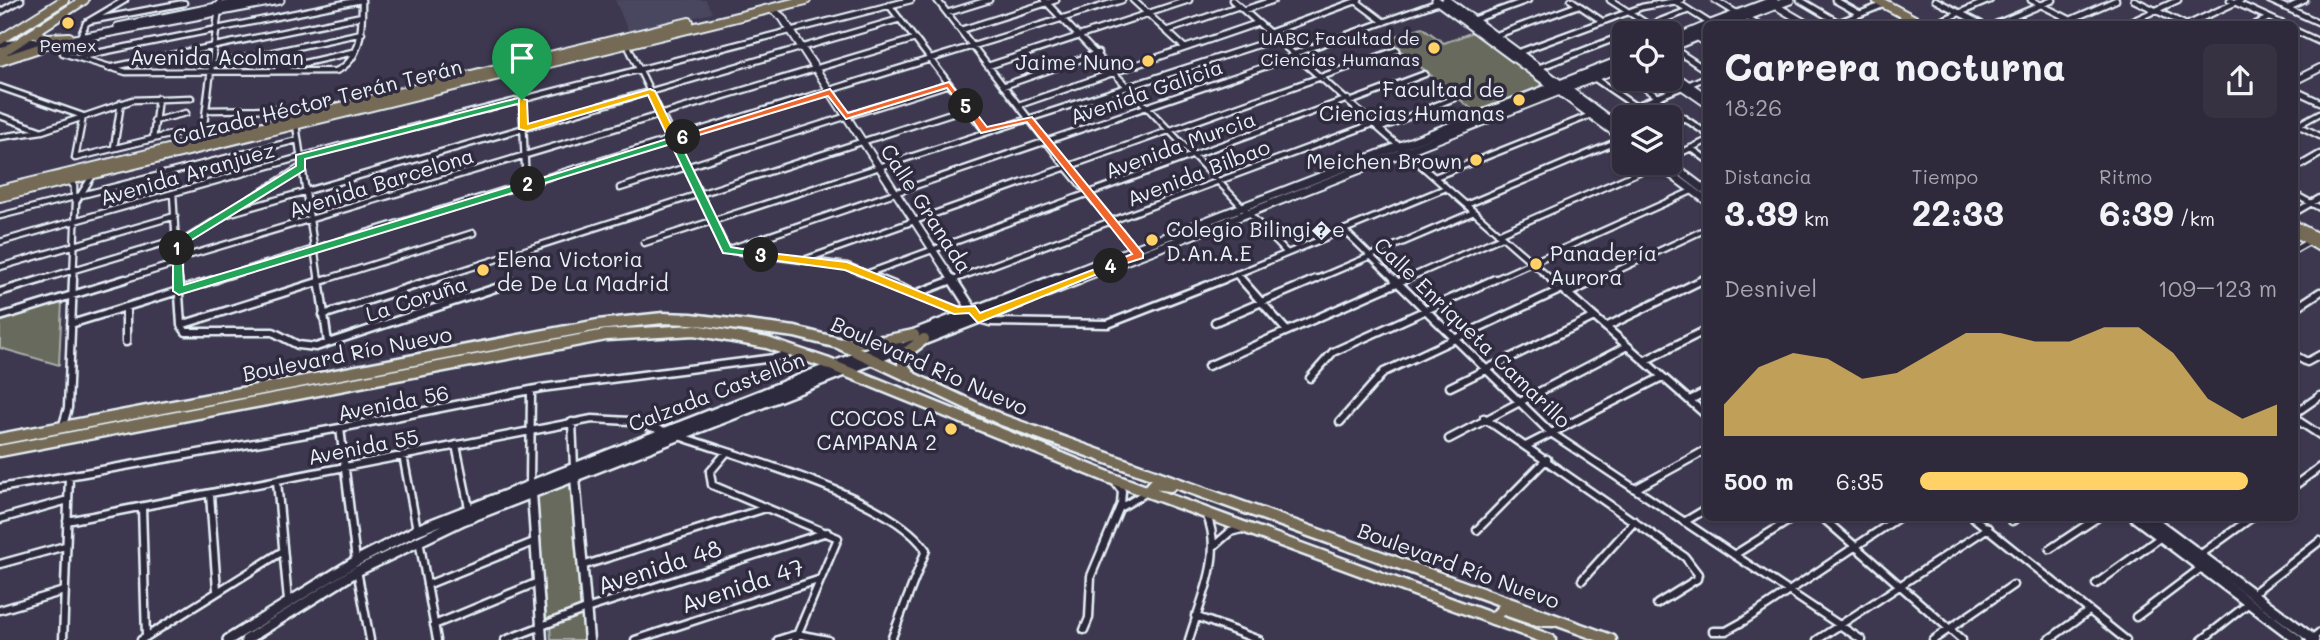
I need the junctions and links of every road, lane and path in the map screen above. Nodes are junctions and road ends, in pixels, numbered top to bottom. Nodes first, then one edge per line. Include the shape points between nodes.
1 (21, 0) edge
2 (64, 0) edge
3 (84, 0) edge
4 (125, 0) edge
5 (252, 0) edge
6 (280, 0) edge
7 (361, 0) edge
8 (806, 0) edge
9 (911, 0) edge
10 (937, 0) edge
11 (989, 0) edge
12 (1056, 0) edge
13 (1122, 0) edge
14 (1133, 0) edge
15 (1189, 0) edge
16 (1232, 0) edge
17 (1275, 0) edge
18 (1357, 0) edge
19 (1461, 0) edge
20 (1528, 0) edge
21 (1571, 0) edge
22 (1610, 0) edge
23 (1682, 0) edge
24 (1715, 0) edge
25 (1790, 0) edge
26 (1800, 0) edge
27 (1835, 0) edge
28 (1935, 0) edge
29 (1990, 0) edge
30 (2032, 0) edge
31 (2053, 0) edge
32 (2116, 0) edge
33 (2134, 0) edge
34 (2178, 0) edge
35 (2269, 0) edge
36 (2305, 0) edge
37 (184, 1) edge
38 (1046, 1) edge
39 (1443, 1) edge
40 (1883, 1) edge
41 (2235, 1) edge
42 (780, 2) edge
43 (1676, 2) junction
44 (769, 4) edge
45 (1770, 4) edge
46 (890, 5) junction
47 (1579, 5) junction
48 (2041, 5) junction
49 (219, 6) edge
50 (1241, 8) junction
51 (2288, 8) junction
52 (2, 9) edge
53 (1689, 10) junction
54 (1460, 11) junction
55 (2156, 11) junction
56 (1628, 12) junction
57 (947, 13) junction
58 (1959, 13) junction
59 (182, 14) junction
60 (1148, 14) junction
61 (1738, 14) junction
62 (1860, 14) junction
63 (362, 16) junction
64 (782, 16) junction
65 (1746, 17) junction
66 (2269, 18) junction
67 (900, 19) junction
68 (1063, 19) junction
69 (2071, 20) joint
70 (89, 21) junction
71 (1602, 21) junction
72 (1642, 21) edge
73 (1662, 21) edge
74 (1704, 21) edge
75 (1720, 21) edge
76 (1735, 21) edge
77 (1753, 21) edge
78 (1795, 21) edge
79 (1801, 21) edge
80 (1837, 21) edge
81 (1844, 21) edge
82 (1915, 21) edge
83 (1926, 21) edge
84 (1939, 21) edge
85 (1975, 21) edge
86 (2003, 21) edge
87 (2133, 21) edge
88 (2178, 21) edge
89 (2195, 21) edge
90 (2262, 21) edge
91 (2276, 21) edge
92 (1384, 22) junction
93 (1471, 22) junction
94 (1258, 23) junction
95 (2320, 23) edge
96 (39, 27) junction
97 (1703, 28) edge
98 (216, 29) junction
99 (961, 30) junction
100 (1166, 31) junction
101 (791, 32) junction
102 (2298, 32) edge
103 (362, 33) junction
104 (1269, 33) junction
105 (4, 34) edge
106 (1703, 34) edge
107 (81, 35) junction
108 (2305, 35) junction
109 (1080, 36) junction
110 (69, 37) junction
111 (1682, 37) edge
112 (1696, 37) junction
113 (2298, 38) edge
114 (915, 39) junction
115 (1276, 39) junction
116 (1612, 39) edge
117 (1495, 40) junction
118 (1682, 40) edge
119 (1703, 42) edge
120 (2320, 42) edge
121 (61, 44) junction
122 (627, 44) junction
123 (12, 45) junction
124 (214, 47) junction
125 (801, 47) junction
126 (39, 48) joint
127 (974, 48) junction
128 (1185, 48) junction
129 (1397, 50) dead end
130 (0, 51) edge
131 (354, 52) junction
132 (1682, 52) edge
133 (1517, 53) junction
134 (1098, 54) junction
135 (1295, 55) junction
136 (74, 58) junction
137 (931, 61) junction
138 (1612, 64) edge
139 (212, 65) junction
140 (989, 66) junction
141 (107, 68) junction
142 (1538, 68) junction
143 (1703, 68) edge
144 (2320, 68) edge
145 (815, 69) junction
146 (341, 70) joint
147 (1612, 70) edge
148 (211, 71) junction
149 (267, 71) junction
150 (641, 71) junction
151 (1116, 72) junction
152 (1425, 74) dead end
153 (1322, 78) junction
154 (1594, 78) junction
155 (1703, 78) edge
156 (2298, 80) edge
157 (1682, 83) edge
158 (949, 84) junction
159 (1682, 84) edge
160 (1003, 86) junction
161 (1685, 86) junction
162 (0, 87) edge
163 (1131, 87) junction
164 (1560, 87) junction
165 (650, 91) junction
166 (1648, 91) edge
167 (830, 92) junction
168 (2298, 92) edge
169 (1703, 95) edge
170 (1656, 97) junction
171 (158, 98) junction
172 (191, 98) dead end
173 (1454, 98) dead end
174 (522, 100) junction
175 (1349, 101) junction
176 (1703, 101) edge
177 (2320, 102) edge
178 (121, 103) junction
179 (1018, 105) junction
180 (1634, 105) edge
181 (1637, 105) edge
182 (1150, 106) junction
183 (280, 108) dead end
184 (967, 108) junction
185 (206, 110) junction
186 (186, 113) dead end
187 (2320, 113) edge
188 (662, 115) junction
189 (1591, 115) junction
190 (0, 116) edge
191 (83, 116) junction
192 (846, 116) junction
193 (1612, 116) edge
194 (1607, 118) junction
195 (1685, 118) junction
196 (1029, 119) junction
197 (1682, 119) edge
198 (155, 121) junction
199 (1612, 122) edge
200 (1375, 123) junction
201 (2298, 124) edge
202 (296, 125) junction
203 (2298, 126) edge
204 (1381, 128) junction
205 (523, 129) junction
206 (1171, 130) junction
207 (1612, 130) edge
208 (42, 131) junction
209 (240, 131) junction
210 (985, 131) junction
211 (1703, 131) edge
212 (181, 132) dead end
213 (2320, 136) edge
214 (0, 137) edge
215 (153, 139) junction
216 (202, 140) junction
217 (297, 140) junction
218 (674, 140) junction
219 (862, 141) junction
220 (1046, 142) junction
221 (1703, 142) edge
222 (1612, 144) edge
223 (114, 148) junction
224 (1403, 148) junction
225 (1691, 148) junction
226 (178, 153) junction
227 (1682, 153) edge
228 (2320, 154) edge
229 (525, 155) junction
230 (1195, 156) junction
231 (300, 157) junction
232 (1703, 157) edge
233 (130, 158) junction
234 (878, 166) junction
235 (301, 167) junction
236 (687, 167) junction
237 (1066, 167) junction
238 (2298, 167) edge
239 (1682, 172) edge
240 (94, 173) junction
241 (1631, 175) edge
242 (1673, 175) edge
243 (1435, 177) junction
244 (69, 180) junction
245 (1219, 181) junction
246 (54, 183) junction
247 (527, 185) junction
248 (620, 188) dead end
249 (1446, 188) junction
250 (1703, 189) edge
251 (0, 190) edge
252 (1694, 190) junction
253 (305, 192) junction
254 (173, 193) junction
255 (699, 193) junction
256 (896, 193) junction
257 (1088, 194) junction
258 (80, 196) junction
259 (2298, 196) edge
260 (0, 197) edge
261 (1703, 198) edge
262 (2320, 198) edge
263 (74, 200) junction
264 (2311, 203) junction
265 (1465, 205) junction
266 (2320, 208) edge
267 (1246, 209) junction
268 (2298, 211) edge
269 (1474, 212) junction
270 (224, 215) junction
271 (0, 216) edge
272 (175, 216) junction
273 (309, 220) junction
274 (712, 221) junction
275 (914, 221) junction
276 (74, 222) junction
277 (1111, 222) junction
278 (2298, 227) edge
279 (1344, 230) junction
280 (1703, 230) edge
281 (472, 233) dead end
282 (2298, 234) edge
283 (1500, 235) junction
284 (2320, 239) edge
285 (2310, 241) junction
286 (177, 242) junction
287 (0, 243) edge
288 (644, 243) dead end
289 (74, 246) junction
290 (2320, 247) edge
291 (2298, 248) edge
292 (314, 250) junction
293 (727, 250) junction
294 (933, 250) junction
295 (1137, 252) junction
296 (1287, 253) junction
297 (1371, 256) junction
298 (804, 260) junction
299 (178, 261) junction
300 (1532, 263) junction
301 (0, 267) edge
302 (73, 271) junction
303 (866, 274) junction
304 (1236, 274) junction
305 (1703, 279) edge
306 (953, 280) junction
307 (318, 282) junction
308 (514, 282) dead end
309 (1398, 282) junction
310 (179, 291) junction
311 (1564, 291) junction
312 (0, 292) edge
313 (2320, 292) edge
314 (915, 294) junction
315 (72, 295) junction
316 (1262, 303) junction
317 (2298, 306) edge
318 (127, 307) junction
319 (1426, 310) junction
320 (974, 313) junction
321 (323, 315) junction
322 (0, 317) edge
323 (1594, 317) junction
324 (1215, 322) dead end
325 (71, 324) junction
326 (181, 325) junction
327 (1606, 327) junction
328 (1287, 331) junction
329 (1703, 332) edge
330 (914, 335) junction
331 (924, 339) junction
332 (1454, 339) junction
333 (126, 342) dead end
334 (328, 343) junction
335 (838, 343) junction
336 (1627, 346) junction
337 (793, 352) junction
338 (864, 355) junction
339 (2320, 355) edge
340 (2298, 357) edge
341 (874, 359) junction
342 (1644, 361) junction
343 (1208, 366) dead end
344 (838, 369) junction
345 (1486, 369) junction
346 (1662, 377) junction
347 (1310, 378) dead end
348 (914, 380) junction
349 (1450, 387) dead end
350 (531, 391) junction
351 (1703, 394) edge
352 (2320, 396) edge
353 (1518, 400) junction
354 (1690, 400) junction
355 (1703, 412) edge
356 (2298, 413) edge
357 (1484, 418) junction
358 (2298, 419) edge
359 (572, 422) junction
360 (1340, 422) dead end
361 (62, 428) junction
362 (340, 428) junction
363 (529, 430) junction
364 (665, 431) junction
365 (1550, 433) junction
366 (2320, 435) edge
367 (677, 436) junction
368 (0, 439) edge
369 (1448, 439) dead end
370 (456, 445) junction
371 (1526, 446) junction
372 (18, 448) junction
373 (632, 449) junction
374 (0, 451) edge
375 (1703, 452) edge
376 (726, 453) junction
377 (402, 455) junction
378 (1547, 459) junction
379 (345, 467) junction
380 (2320, 467) edge
381 (572, 471) junction
382 (69, 477) junction
383 (1113, 479) junction
384 (277, 481) junction
385 (2298, 483) edge
386 (0, 488) edge
387 (1189, 488) junction
388 (531, 489) junction
389 (1635, 489) junction
390 (1148, 491) junction
391 (210, 495) junction
392 (68, 500) junction
393 (142, 508) junction
394 (469, 508) junction
395 (1120, 508) junction
396 (766, 509) junction
397 (1203, 510) junction
398 (1703, 511) edge
399 (0, 519) edge
400 (1635, 521) junction
401 (1788, 521) edge
402 (1826, 521) edge
403 (1893, 521) edge
404 (1979, 521) edge
405 (2092, 521) edge
406 (2144, 521) edge
407 (2145, 521) edge
408 (2246, 521) edge
409 (67, 522) junction
410 (1684, 522) junction
411 (1988, 528) junction
412 (1251, 529) junction
413 (1477, 530) dead end
414 (827, 532) junction
415 (418, 535) junction
416 (2161, 537) junction
417 (536, 541) junction
418 (2320, 541) edge
419 (1215, 545) junction
420 (65, 546) junction
421 (1855, 546) junction
422 (2050, 549) dead end
423 (283, 551) junction
424 (1734, 555) junction
425 (2200, 555) junction
426 (0, 564) edge
427 (356, 566) junction
428 (582, 566) junction
429 (2202, 568) junction
430 (822, 579) junction
431 (1582, 580) dead end
432 (538, 582) junction
433 (427, 584) junction
434 (2096, 584) dead end
435 (2013, 585) dead end
436 (1900, 586) junction
437 (217, 590) junction
438 (1789, 590) junction
439 (64, 591) junction
440 (2250, 598) junction
441 (288, 601) junction
442 (1657, 604) dead end
443 (586, 609) junction
444 (0, 610) edge
445 (2089, 611) junction
446 (1195, 616) junction
447 (2136, 617) dead end
448 (1493, 619) junction
449 (1558, 621) junction
450 (434, 625) junction
451 (541, 625) junction
452 (1840, 625) junction
453 (1949, 629) junction
454 (1084, 630) dead end
455 (1713, 631) dead end
456 (796, 637) edge
457 (143, 638) edge
458 (1247, 638) edge
459 (2314, 638) edge
460 (2296, 639) edge
461 (63, 640) edge
462 (228, 640) edge
463 (247, 640) edge
464 (370, 640) edge
465 (437, 640) edge
466 (505, 640) edge
467 (542, 640) edge
468 (589, 640) edge
469 (635, 640) edge
470 (778, 640) edge
471 (828, 640) edge
472 (891, 640) edge
473 (1189, 640) edge
474 (1259, 640) edge
475 (1550, 640) edge
476 (1611, 640) edge
477 (1818, 640) edge
478 (1862, 640) edge
479 (1933, 640) edge
480 (1962, 640) edge
481 (2048, 640) edge
482 (2126, 640) edge
483 (2202, 640) edge

1 - 52 street
2 - 105 main road
3 - 96 main road
4 - 70 street
5 - 49 main road
6 - 49 main road
7 - 63 street
7 - 98 street
8 - 42 main road, Calzada Héctor Terán Terán
9 - 46 street, Avenida Aranjuez
10 - 57 street
11 - 57 street
12 - 38 street
13 - 68 street
14 - 60 street
15 - 60 street
16 - 50 street
17 - 50 street
18 - 92 street
18 - 104 street
19 - 39 street
20 - 93 street
21 - 47 street
22 - 56 street
23 - 43 street
24 - 61 street
25 - 45 main road
26 - 80 street
27 - 62 street
28 - 58 street
29 - 58 street
30 - 48 street
31 - 48 street
32 - 69 street
33 - 55 street
34 - 55 street
35 - 51 street
36 - 51 street
37 - 59 street
37 - 70 street
38 - 68 street
38 - 99 street
39 - 54 main road
39 - 54 main road
39 - 92 street
39 - 93 main road
40 - 62 street
40 - 82 main road
40 - 83 main road
41 - 66 street
41 - 89 street
42 - 44 main road, Calzada Héctor Terán Terán
42 - 64 street, Calle Granada
43 - 53 street
43 - 56 street
44 - 64 street, Calle Granada
44 - 122 main road, Calzada Héctor Terán Terán
44 - 209 main road, Calzada Héctor Terán Terán
45 - 61 main road
45 - 65 main road
45 - 78 street
45 - 79 street
46 - 67 street
46 - 101 street, Avenida Aranjuez
47 - 71 street
47 - 117 street
48 - 69 street
48 - 86 street
49 - 59 main road
49 - 98 street
49 - 121 main road
50 - 94 street
50 - 100 street
51 - 95 street
53 - 73 street
53 - 74 street
54 - 93 main road
55 - 87 street
55 - 88 street
56 - 71 street
56 - 72 street
57 - 99 street
58 - 84 street
58 - 85 street
59 - 107 main road
60 - 100 street
60 - 109 street
61 - 75 main road
62 - 81 street
63 - 103 street
63 - 124 street
64 - 101 street, Calle Granada
65 - 76 main road
65 - 77 street
66 - 90 street
66 - 91 street
67 - 114 street
67 - 125 street
68 - 109 street
68 - 127 street
70 - 107 street
71 - 133 street
92 - 135 street
93 - 117 main road
94 - 104 street
94 - 128 street
96 - 110 main road via 41,37
96 - 123 main road
97 - 111 main road
98 - 124 street
98 - 136 street
99 - 127 street
100 - 128 street
101 - 125 street, Calle Granada
101 - 150 street, Avenida Aranjuez
102 - 108 street
103 - 131 street
103 - 139 street
104 - 115 street
105 - 130 main road
106 - 112 main road
107 - 110 main road
108 - 113 street
108 - 120 street
109 - 134 street
109 - 140 street
110 - 123 main road
112 - 118 main road
112 - 119 street
114 - 137 street
114 - 145 street, Avenida Barcelona
115 - 135 street
115 - 163 street
116 - 142 street
117 - 133 main road
117 - 164 main road
121 - 126 main road
121 - 136 street via 62,52
122 - 150 street
122 - 202 main road, Calzada Héctor Terán Terán
123 - 130 main road
124 - 139 street
124 - 141 street
125 - 145 street, Calle Granada
125 - 165 street
126 - 130 main road
127 - 137 street
127 - 140 street
128 - 151 street
129 - 153 street
131 - 146 street
131 - 149 street
132 - 143 street
133 - 142 main road
134 - 151 street
134 - 160 street
135 - 153 street
135 - 182 street, Avenida Galicia
136 - 141 street, Avenida Acolman
137 - 158 street
137 - 167 street
138 - 164 main road, Calzada Castellón
139 - 148 street
140 - 160 street
141 - 148 street, Avenida Acolman
142 - 164 main road
144 - 156 street
145 - 167 street, Calle Granada
145 - 188 street, Avenida Barcelona
146 - 149 street, Avenida Acolman
147 - 154 main road, Calzada Castellón
148 - 149 street, Avenida Acolman
148 - 185 street
150 - 165 street
150 - 174 street, Avenida Aranjuez
151 - 163 street
151 - 179 street
152 - 175 street
153 - 175 street
153 - 206 street
154 - 164 main road, Calzada Castellón
154 - 180 street
155 - 161 street
157 - 161 street
158 - 184 street
158 - 192 street
159 - 161 street
160 - 179 street
161 - 169 street
161 - 170 street
161 - 176 street
162 - 191 street
163 - 182 street
163 - 196 street
164 - 189 main road
164 - 194 main road
164 - 224 main road, Calzada Castellón
165 - 188 street
165 - 205 street
166 - 170 street
167 - 192 street, Calle Granada
167 - 218 street
168 - 177 street
170 - 181 street
170 - 195 street
171 - 172 street
171 - 178 street
171 - 198 street
173 - 204 street
174 - 205 street
174 - 231 street, Avenida Aranjuez
175 - 200 street
175 - 230 street, Avenida Murcia
178 - 191 street
178 - 223 street
179 - 196 street
182 - 206 street
182 - 220 street, Avenida Galicia
183 - 185 street
184 - 210 street
184 - 219 street
185 - 216 street
186 - 198 street
187 - 201 street
188 - 218 street
188 - 229 street, Avenida Barcelona
189 - 207 main road
189 - 243 street
190 - 208 street
191 - 208 street
191 - 223 street via 75,158
192 - 219 street, Calle Granada
192 - 236 street
193 - 194 street
194 - 199 main road
195 - 197 street
195 - 211 street
196 - 210 street
196 - 220 street
198 - 215 street
200 - 204 street
200 - 245 street, Avenida Bilbao
202 - 217 street
202 - 226 main road, Calzada Héctor Terán Terán
203 - 213 street
204 - 224 street
205 - 229 street
205 - 253 street
206 - 230 street
206 - 237 street
208 - 214 street
209 - 216 main road, Calzada Héctor Terán Terán
209 - 226 main road via 235,137
210 - 234 street
212 - 215 street
215 - 223 street
216 - 233 main road, Calzada Héctor Terán Terán
217 - 231 street
217 - 258 street
218 - 236 street
218 - 247 street
219 - 234 street, Calle Granada
219 - 255 street
220 - 237 street
220 - 256 street, Avenida Galicia
221 - 225 street
222 - 265 street
224 - 243 street
224 - 267 main road, Calzada Castellón
225 - 227 street
225 - 232 street
226 - 240 main road, Calzada Héctor Terán Terán
228 - 238 street
229 - 247 street
229 - 273 street, Avenida Barcelona
230 - 245 street
230 - 257 street, Avenida Murcia
231 - 235 street
231 - 254 street, Avenida Aranjuez
233 - 246 main road
233 - 251 main road, Calzada Héctor Terán Terán
234 - 256 street, Calle Granada
234 - 274 street
235 - 253 street
235 - 270 street
236 - 248 street
236 - 255 street
237 - 257 street
237 - 275 street
239 - 250 main road
240 - 244 main road, Calzada Héctor Terán Terán
240 - 258 street
241 - 283 street
242 - 252 main road
243 - 249 street
244 - 246 main road, Calzada Héctor Terán Terán
244 - 263 street
245 - 267 street
245 - 277 street, Avenida Bilbao
246 - 260 main road, Calzada Héctor Terán Terán
247 - 292 street
249 - 265 street
249 - 279 street
252 - 261 main road
252 - 300 street
253 - 270 street
253 - 273 street
254 - 272 street
254 - 276 street, Avenida Aranjuez
255 - 274 street
255 - 321 street
256 - 275 street, Calle Granada
256 - 293 street, Avenida Galicia
257 - 277 street
257 - 294 street, Avenida Murcia
258 - 263 street
259 - 264 street
262 - 264 street
263 - 271 street
263 - 276 street
264 - 266 street
264 - 268 street
265 - 269 street
267 - 295 main road, Calzada Castellón
267 - 296 street
269 - 283 street
269 - 297 street
270 - 286 street
272 - 286 street
272 - 289 street
273 - 292 street
273 - 299 street, Avenida Barcelona
274 - 288 street
274 - 293 street
275 - 294 street, Calle Granada
275 - 298 street
276 - 287 street, Avenida Aranjuez
276 - 289 street
277 - 295 street
277 - 306 street, Avenida Bilbao
278 - 284 main road
279 - 296 street
279 - 297 street, Calle Enriqueta Camarillo
280 - 311 street
281 - 307 street
282 - 285 main road
283 - 300 street
283 - 309 street
285 - 290 main road
285 - 291 street
286 - 299 street
286 - 302 street
289 - 301 street
289 - 302 street
292 - 307 street
292 - 310 street
293 - 298 street
294 - 303 street, Avenida Murcia
294 - 306 street, Calle Granada
295 - 320 main road, Calzada Castellón
296 - 304 street
297 - 309 street, Calle Enriqueta Camarillo
297 - 316 street
298 - 303 street via 841,264
299 - 310 street
299 - 315 street, Avenida Barcelona
300 - 311 street
300 - 319 street
302 - 312 street
302 - 315 street
303 - 314 street
304 - 316 street
304 - 320 street via 1116,323 990,322
305 - 327 street
306 - 314 street, Avenida Bilbao
306 - 320 street, Calle Granada
307 - 321 street
307 - 326 street
308 - 334 street, La Coruña
309 - 319 street, Calle Enriqueta Camarillo
309 - 328 street
310 - 318 street
310 - 326 street
311 - 323 street
311 - 332 street
313 - 317 street
314 - 320 street
315 - 322 street, Avenida Barcelona
315 - 325 street
316 - 324 street
316 - 328 street
318 - 325 street
318 - 333 street
319 - 332 street, Calle Enriqueta Camarillo
319 - 347 street via 1333,352
320 - 330 main road, Calzada Castellón
320 - 331 main road, Calzada Castellón
321 - 334 street
323 - 327 street
323 - 345 street
325 - 361 street via 68,408
326 - 334 street, La Coruña via 186,332 273,332 305,347
327 - 336 street
328 - 343 street
329 - 342 street
330 - 335 main road
330 - 338 main road, Calzada Castellón
331 - 341 main road, Calzada Castellón
331 - 348 main road via 908,348 903,360
332 - 345 street, Calle Enriqueta Camarillo
332 - 360 street via 1384,372
335 - 338 main road, Boulevard Río Nuevo
335 - 361 main road, Boulevard Río Nuevo via 795,332 691,319 634,320
336 - 342 street
336 - 353 street
337 - 344 main road, Boulevard Río Nuevo
337 - 350 street, Avenida 56
337 - 372 main road, Boulevard Río Nuevo via 716,331 636,331
338 - 341 main road, Boulevard Río Nuevo
338 - 344 main road, Calzada Castellón
339 - 340 street via 2307,362
341 - 344 main road, Calzada Castellón
341 - 348 main road, Boulevard Río Nuevo
342 - 346 street
344 - 364 main road, Calzada Castellón
344 - 367 main road, Calzada Castellón
344 - 383 main road, Boulevard Río Nuevo
345 - 349 street
345 - 353 street, Calle Enriqueta Camarillo
346 - 354 street
346 - 365 street
348 - 387 main road, Boulevard Río Nuevo via 1002,420
350 - 362 street, Avenida 56
350 - 363 street
351 - 354 street
352 - 356 street
353 - 357 street
353 - 365 street, Calle Enriqueta Camarillo
354 - 355 street
357 - 369 street
357 - 371 street
358 - 366 street
359 - 363 street, Avenida 55
359 - 364 street, Avenida 55 via 614,419
359 - 381 street
361 - 368 main road, Boulevard Río Nuevo
361 - 372 main road
362 - 379 street
362 - 382 street, Avenida 56
363 - 370 street, Avenida 55
363 - 388 street
364 - 373 main road, Calzada Castellón
365 - 371 street
365 - 389 street, Calle Enriqueta Camarillo
367 - 373 main road, Calzada Castellón
367 - 376 street
370 - 377 street, Avenida 55
370 - 394 street
371 - 378 street
372 - 374 main road, Boulevard Río Nuevo
373 - 381 main road, Calzada Castellón
375 - 389 street
376 - 396 street via 710,471 710,482
376 - 472 street via 858,500 907,526 926,544
377 - 379 street, Avenida 55
377 - 415 street
378 - 400 street
378 - 413 street
379 - 384 street, Avenida 55
379 - 427 street
380 - 385 street
381 - 388 main road, Calzada Castellón
381 - 428 street
382 - 386 street, Avenida 56
382 - 392 street
383 - 390 main road, Boulevard Río Nuevo
383 - 395 street via 1122,491
384 - 391 street, Avenida 55
384 - 423 street
387 - 390 main road via 1158,483
387 - 449 main road, Boulevard Río Nuevo
388 - 394 main road, Calzada Castellón
388 - 415 main road, Calzada Castellón
388 - 417 street
389 - 410 street, Calle Enriqueta Camarillo
390 - 395 street
390 - 397 main road, Boulevard Río Nuevo
391 - 393 street, Avenida 55
391 - 437 street
392 - 399 street
392 - 409 street
393 - 409 street, Avenida 55
393 - 457 street
394 - 415 main road, Calzada Castellón
395 - 454 street via 1088,587 1091,618
396 - 414 street
396 - 428 street
397 - 412 main road, Boulevard Río Nuevo
397 - 419 street via 1214,527
398 - 410 street
400 - 431 street
400 - 442 street via 1685,557 1698,574
401 - 424 street
402 - 421 street
403 - 421 street
404 - 411 street
405 - 422 street
406 - 416 main road
407 - 425 main road
408 - 425 street
409 - 420 street
410 - 424 street, Calle Enriqueta Camarillo
411 - 436 street
411 - 445 street
412 - 419 street via 1230,532
412 - 448 main road, Boulevard Río Nuevo
414 - 430 street via 838,538
414 - 443 street, Avenida 48
415 - 427 main road, Calzada Castellón
415 - 433 street
416 - 429 main road
416 - 434 street
417 - 432 street
417 - 433 street
418 - 440 street
419 - 446 street
420 - 426 street
420 - 439 street
421 - 436 street
421 - 438 street
423 - 437 street
423 - 441 street
424 - 438 street, Calle Enriqueta Camarillo
425 - 440 main road
427 - 441 main road, Calzada Castellón
427 - 463 main road, Calzada Castellón
427 - 464 street
428 - 443 street
429 - 440 main road
429 - 447 street
430 - 456 street
430 - 469 street, Avenida 47
432 - 450 street
432 - 451 street
433 - 450 street
435 - 453 street
436 - 452 street
436 - 453 street
437 - 457 street
438 - 452 street, Calle Enriqueta Camarillo
438 - 455 street via 1726,631
439 - 444 street
439 - 461 street
440 - 459 main road
440 - 460 main road
440 - 483 street
441 - 462 main road, Calzada Castellón
443 - 451 street, Avenida 48
443 - 468 street
445 - 481 street
445 - 482 street
446 - 458 street
446 - 473 street
448 - 449 main road via 1502,609 1534,620
448 - 475 main road, Boulevard Río Nuevo
449 - 476 main road, Boulevard Río Nuevo
450 - 465 street
451 - 466 street, Avenida 48
451 - 467 street
452 - 477 street
452 - 478 street, Calle Enriqueta Camarillo
453 - 479 street
453 - 480 street
456 - 470 street
456 - 471 street
458 - 474 street

